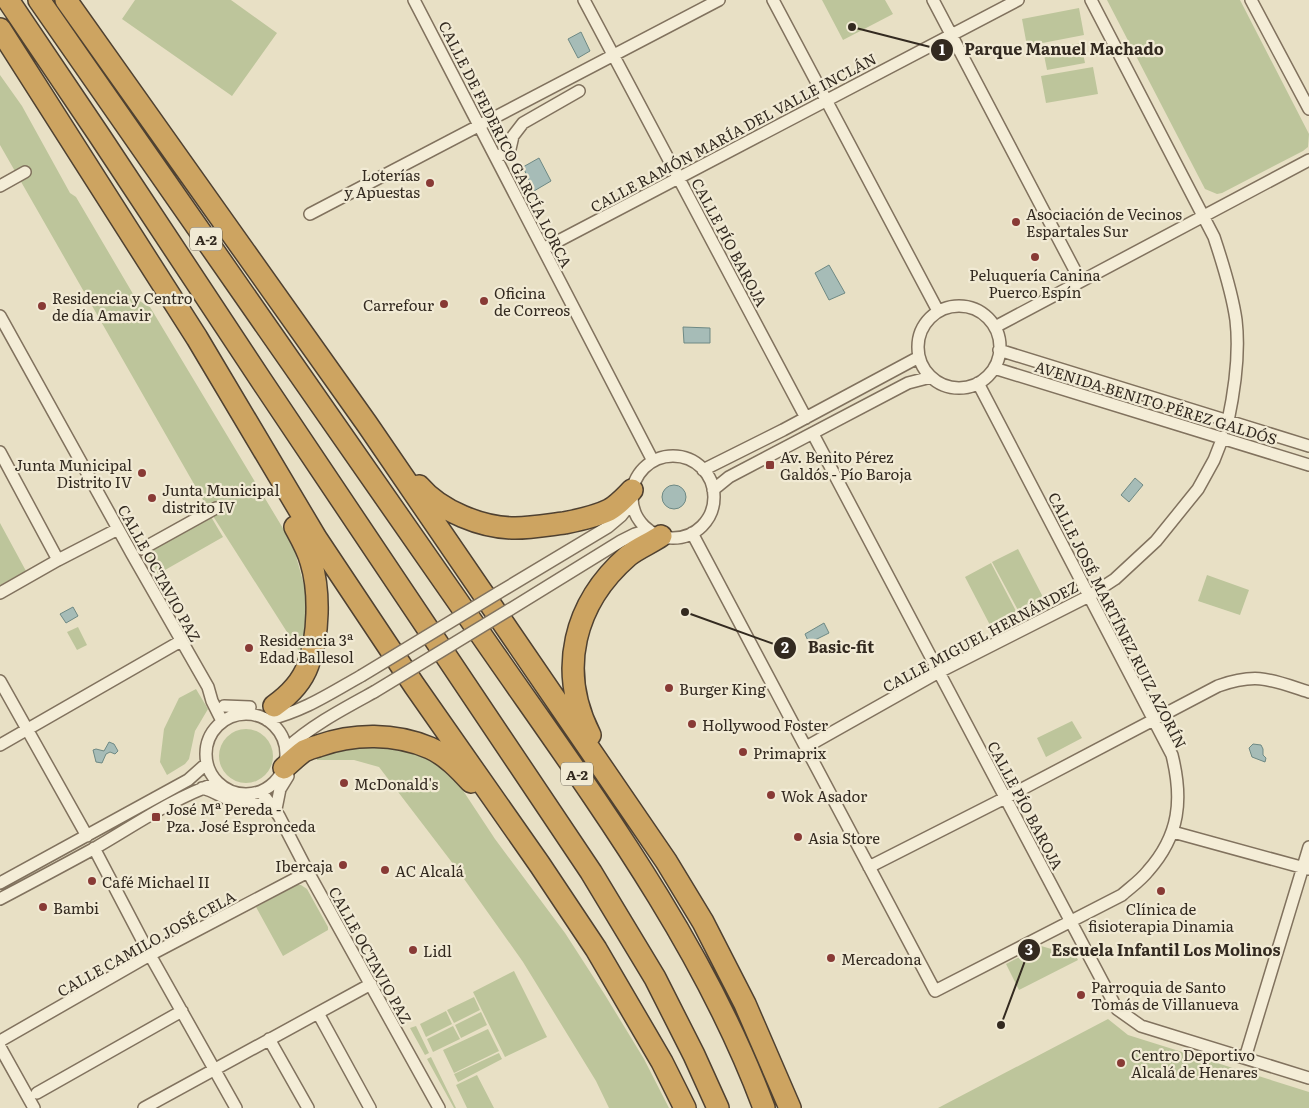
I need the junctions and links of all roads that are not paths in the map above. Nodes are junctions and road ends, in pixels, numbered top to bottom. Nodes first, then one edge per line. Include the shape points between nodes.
1 (8, 0) edge
2 (39, 0) edge
3 (66, 0) edge
4 (414, 0) edge
5 (584, 0) edge
6 (719, 0) edge
7 (773, 0) edge
8 (933, 0) edge
9 (1018, 0) edge
10 (1091, 0) edge
11 (1250, 0) edge
12 (0, 29) edge
13 (951, 35) junction
14 (12, 47) junction
15 (613, 55) junction
16 (579, 91) dead end
17 (826, 101) junction
18 (1309, 109) edge
19 (152, 122) junction
20 (479, 125) junction
21 (496, 158) junction
22 (1309, 160) edge
23 (25, 172) dead end
24 (679, 178) junction
25 (0, 186) edge
26 (310, 214) dead end
27 (1204, 216) junction
28 (543, 249) junction
29 (1080, 280) junction
30 (938, 311) junction
31 (0, 316) edge
32 (995, 327) junction
33 (5, 336) edge
34 (196, 338) junction
35 (999, 350) junction
36 (919, 357) junction
37 (994, 368) junction
38 (931, 377) junction
39 (261, 380) junction
40 (978, 383) junction
41 (806, 418) junction
42 (1228, 420) junction
43 (367, 424) junction
44 (813, 434) junction
45 (1223, 437) junction
46 (1309, 446) edge
47 (0, 452) edge
48 (359, 458) junction
49 (653, 461) junction
50 (1309, 464) edge
51 (703, 470) junction
52 (713, 490) junction
53 (632, 496) junction
54 (216, 508) dead end
55 (118, 529) junction
56 (655, 533) junction
57 (692, 533) junction
58 (142, 549) dead end
59 (58, 560) junction
60 (0, 594) edge
61 (1089, 596) junction
62 (181, 642) junction
63 (939, 672) junction
64 (0, 681) edge
65 (1309, 692) edge
66 (220, 707) junction
67 (265, 713) junction
68 (235, 715) junction
69 (1154, 720) junction
70 (222, 721) junction
71 (27, 730) junction
72 (0, 745) edge
73 (806, 747) junction
74 (289, 759) junction
75 (206, 764) junction
76 (217, 783) junction
77 (176, 787) junction
78 (202, 788) junction
79 (266, 789) junction
80 (1005, 798) junction
81 (275, 810) junction
82 (1172, 832) junction
83 (87, 836) junction
84 (1309, 847) edge
85 (94, 848) junction
86 (666, 861) junction
87 (540, 865) junction
88 (869, 867) junction
89 (1306, 868) edge
90 (308, 872) junction
91 (0, 883) edge
92 (0, 898) edge
93 (1071, 921) junction
94 (150, 955) junction
95 (371, 984) junction
96 (182, 1011) junction
97 (318, 1013) junction
98 (269, 1039) junction
99 (0, 1041) edge
100 (0, 1047) edge
101 (1244, 1058) junction
102 (215, 1068) junction
103 (1309, 1078) edge
104 (37, 1093) dead end
105 (34, 1108) edge
106 (144, 1108) edge
107 (236, 1108) edge
108 (308, 1108) edge
109 (370, 1108) edge
110 (439, 1108) edge
111 (685, 1108) edge
112 (718, 1108) edge
113 (764, 1108) edge
114 (790, 1108) edge

1 - 39 highway, A-2
2 - 48 highway, A-2
3 - 19 highway
4 - 20 street, CALLE DE FEDERICO GARCÍA LORCA
5 - 15 street, CALLE PÍO BAROJA
6 - 15 street
7 - 17 street
8 - 13 street
9 - 13 street, CALLE RAMÓN MARÍA DEL VALLE INCLÁN
10 - 27 street
11 - 18 street
12 - 14 highway
13 - 17 street, CALLE RAMÓN MARÍA DEL VALLE INCLÁN
13 - 29 street
14 - 34 highway
14 - 39 highway via 113,178 226,342
15 - 20 street
15 - 24 street, CALLE PÍO BAROJA
16 - 21 street via 523,123 513,136 510,149
17 - 24 street, CALLE RAMÓN MARÍA DEL VALLE INCLÁN
17 - 30 street
19 - 43 highway
19 - 48 highway
20 - 21 street, CALLE DE FEDERICO GARCÍA LORCA
20 - 26 street
21 - 28 street, CALLE DE FEDERICO GARCÍA LORCA
22 - 27 street
23 - 25 street
24 - 28 street, CALLE RAMÓN MARÍA DEL VALLE INCLÁN
24 - 41 street, CALLE PÍO BAROJA
27 - 29 street
27 - 42 street via 1228,279 1236,321 1237,363
28 - 49 street, CALLE DE FEDERICO GARCÍA LORCA
29 - 32 street
30 - 32 street via 964,306 977,310
30 - 36 street via 924,324 919,336
31 - 33 street, CALLE OCTAVIO PAZ
32 - 35 street
33 - 55 street, CALLE OCTAVIO PAZ
34 - 67 highway via 302,539 316,581 318,611 308,666 285,699
34 - 87 highway via 316,538
35 - 37 street
35 - 42 street, AVENIDA BENITO PÉREZ GALDÓS
36 - 38 street
36 - 41 street
37 - 40 street
37 - 45 street, AVENIDA BENITO PÉREZ GALDÓS
38 - 40 street via 951,387
38 - 44 street via 908,383
39 - 112 highway, A-2 via 591,872 655,978
40 - 61 street, CALLE JOSÉ MARTÍNEZ RUIZ AZORÍN
41 - 51 street
42 - 46 street, AVENIDA BENITO PÉREZ GALDÓS
43 - 53 highway via 422,490 467,518 490,525 539,527 583,519 607,511
43 - 86 highway
44 - 52 street via 736,473
44 - 63 street, CALLE PÍO BAROJA
45 - 50 street, AVENIDA BENITO PÉREZ GALDÓS
45 - 61 street, CALLE MIGUEL HERNÁNDEZ via 1198,489 1156,541 1115,579
47 - 59 street
48 - 113 highway, A-2 via 613,826 689,948 728,1021
49 - 51 street via 666,456 680,456
49 - 53 street via 636,478
51 - 52 street
52 - 57 street via 709,515
53 - 56 street via 635,513
53 - 67 street, bridge via 621,516 608,527 361,676 303,709 287,715
54 - 58 street
55 - 59 street
55 - 62 street, CALLE OCTAVIO PAZ
56 - 57 street via 676,538
56 - 74 street, bridge via 635,534 621,541 314,726
56 - 86 highway via 612,572 595,593 580,626 573,654 573,687 582,719 658,839
57 - 73 street
59 - 60 street
61 - 63 street, CALLE MIGUEL HERNÁNDEZ
61 - 69 street, CALLE JOSÉ MARTÍNEZ RUIZ AZORÍN
62 - 66 street, CALLE OCTAVIO PAZ
62 - 71 street
63 - 73 street, CALLE MIGUEL HERNÁNDEZ
63 - 80 street, CALLE PÍO BAROJA
64 - 71 street
65 - 69 street via 1264,679 1238,680 1218,686
66 - 67 street via 250,707
66 - 68 street, CALLE OCTAVIO PAZ
66 - 70 street, CALLE OCTAVIO PAZ
66 - 77 street via 205,736 196,768 177,782
67 - 68 street
67 - 74 street via 283,738
68 - 70 street
69 - 80 street
69 - 82 street, CALLE JOSÉ MARTÍNEZ RUIZ AZORÍN via 1172,754 1178,777 1179,800
70 - 75 street via 207,743
71 - 72 street
71 - 83 street
73 - 88 street
74 - 79 street via 276,782
74 - 81 street
74 - 87 highway via 332,741 357,737 384,736 432,749 458,767
75 - 76 street
75 - 77 street
76 - 78 street
76 - 79 street via 227,791 239,794
77 - 83 street
78 - 81 street via 212,790 220,798
78 - 85 street
79 - 81 street, CALLE OCTAVIO PAZ
80 - 88 street
80 - 93 street, CALLE PÍO BAROJA
81 - 90 street, CALLE OCTAVIO PAZ
82 - 89 street
82 - 93 street, CALLE JOSÉ MARTÍNEZ RUIZ AZORÍN via 1163,852 1148,872 1122,894
83 - 91 street
84 - 89 street
85 - 92 street
85 - 94 street
86 - 114 highway via 703,922 745,1004
87 - 111 highway via 623,994
88 - 93 street, CALLE JOSÉ MARTÍNEZ RUIZ AZORÍN via 935,991
89 - 101 street
90 - 94 street, CALLE CAMILO JOSÉ CELA
90 - 95 street, CALLE OCTAVIO PAZ
93 - 101 street, CALLE PÍO BAROJA via 1117,1009 1141,1026
94 - 96 street
94 - 99 street, CALLE CAMILO JOSÉ CELA
95 - 97 street
95 - 110 street, CALLE OCTAVIO PAZ
96 - 102 street
96 - 104 street
97 - 98 street
97 - 109 street
98 - 102 street
98 - 108 street
100 - 105 street
101 - 103 street, CALLE PÍO BAROJA
102 - 106 street
102 - 107 street

